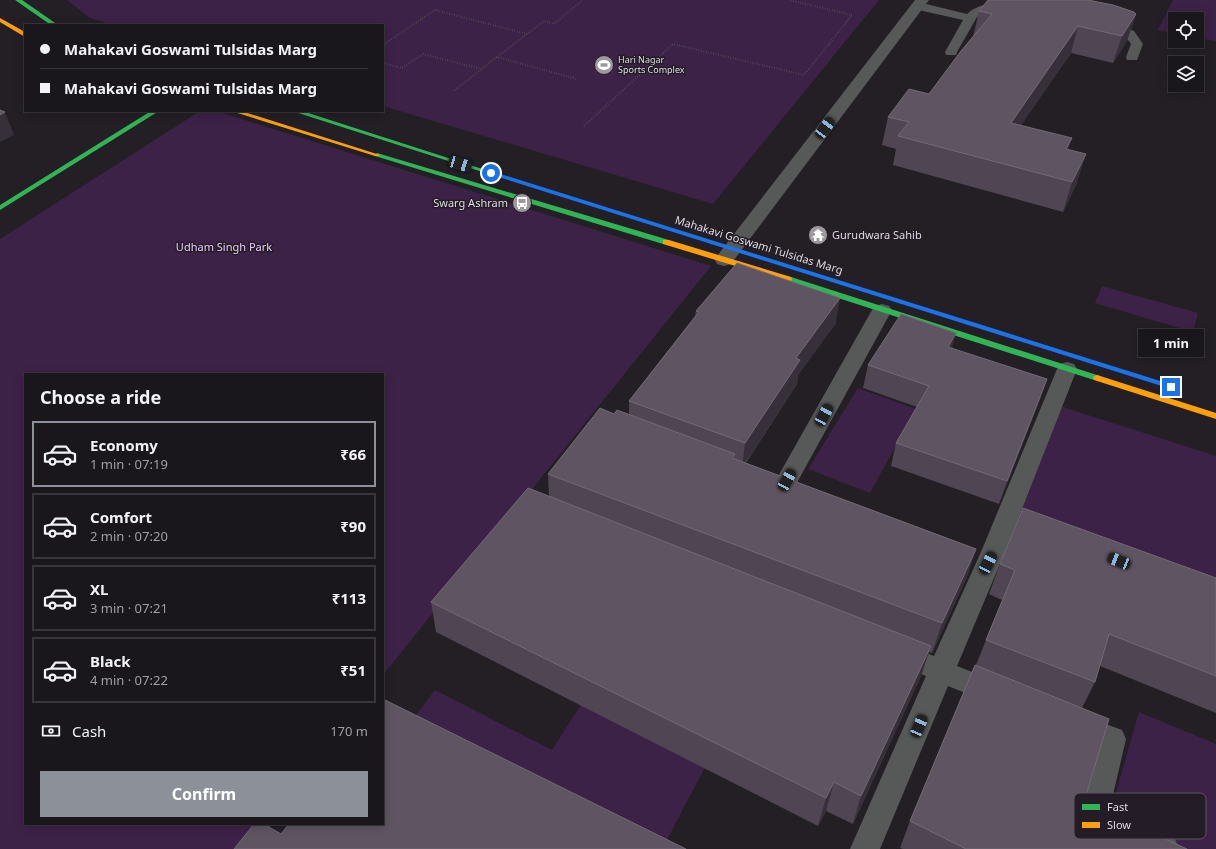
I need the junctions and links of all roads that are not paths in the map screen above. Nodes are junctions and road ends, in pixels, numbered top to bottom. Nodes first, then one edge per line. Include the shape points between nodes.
1 (18, 0) edge
2 (920, 3) edge
3 (1016, 8) edge
4 (970, 18) junction
5 (0, 20) edge
6 (1093, 23) edge
7 (54, 24) edge
8 (24, 34) edge
9 (951, 52) dead end
10 (1132, 57) dead end
11 (154, 112) edge
12 (238, 112) edge
13 (298, 112) edge
14 (506, 178) dead end
15 (0, 208) edge
16 (730, 252) junction
17 (882, 310) junction
18 (1067, 369) junction
19 (1216, 416) edge
20 (757, 484) edge
21 (780, 493) junction
22 (801, 502) edge
23 (877, 645) edge
24 (942, 672) junction
25 (1016, 701) edge
26 (1053, 716) edge
27 (1099, 793) edge
28 (1140, 839) edge
29 (865, 849) edge
30 (1164, 849) edge

1 - 7 street
2 - 4 lane
2 - 16 street
3 - 4 lane via 1009,6 984,9 972,14
4 - 9 lane
5 - 8 street
6 - 10 lane via 1130,34 1137,44
11 - 15 street
12 - 16 street, Mahakavi Goswami Tulsidas Marg
13 - 14 street
16 - 17 street, Mahakavi Goswami Tulsidas Marg via 736,262
17 - 18 street, Mahakavi Goswami Tulsidas Marg
17 - 21 street
18 - 19 street, Mahakavi Goswami Tulsidas Marg
18 - 24 street via 1019,520 972,569
20 - 21 street
21 - 22 street
23 - 24 street
24 - 25 street
24 - 29 street
26 - 27 street via 1112,739
28 - 30 street

